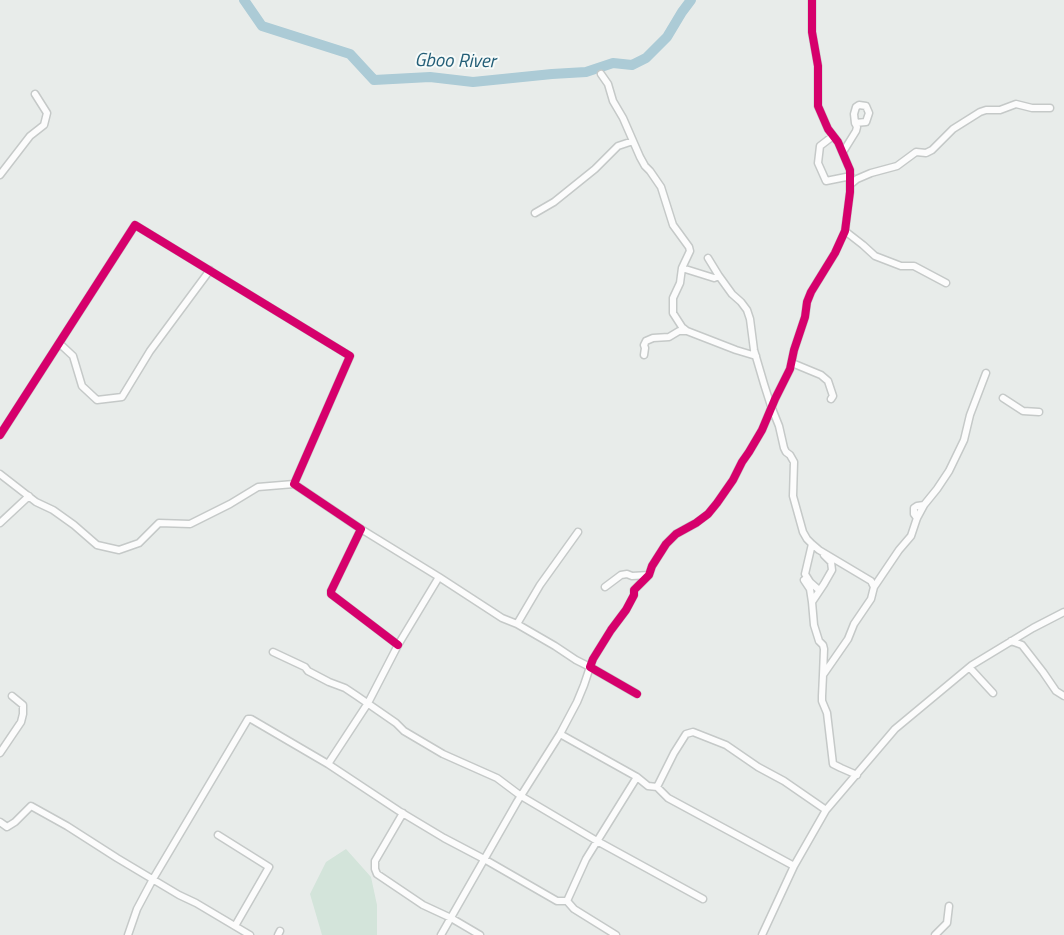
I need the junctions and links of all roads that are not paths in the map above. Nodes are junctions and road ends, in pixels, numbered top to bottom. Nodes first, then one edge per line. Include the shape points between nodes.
1 (812, 0) edge
2 (601, 74) dead end
3 (35, 94) dead end
4 (1050, 108) dead end
5 (855, 123) dead end
6 (833, 136) junction
7 (633, 141) junction
8 (843, 152) junction
9 (0, 176) edge
10 (851, 176) junction
11 (851, 184) junction
12 (535, 213) dead end
13 (845, 231) junction
14 (708, 258) dead end
15 (682, 268) junction
16 (210, 270) junction
17 (719, 276) junction
18 (946, 283) dead end
19 (687, 331) junction
20 (59, 343) junction
21 (644, 355) dead end
22 (756, 356) junction
23 (792, 362) junction
24 (986, 373) dead end
25 (1003, 398) dead end
26 (832, 399) dead end
27 (772, 408) junction
28 (1039, 412) dead end
29 (0, 435) edge
30 (0, 474) edge
31 (294, 484) junction
32 (29, 496) junction
33 (0, 523) edge
34 (361, 529) junction
35 (578, 532) dead end
36 (812, 544) junction
37 (819, 550) junction
38 (805, 574) junction
39 (649, 575) junction
40 (439, 577) junction
41 (605, 587) dead end
42 (874, 587) junction
43 (819, 590) junction
44 (812, 602) junction
45 (1064, 612) edge
46 (516, 624) junction
47 (1011, 641) junction
48 (398, 645) junction
49 (273, 652) dead end
50 (590, 667) junction
51 (970, 668) junction
52 (823, 675) junction
53 (993, 693) dead end
54 (637, 694) dead end
55 (12, 696) dead end
56 (1064, 696) edge
57 (368, 704) junction
58 (560, 734) junction
59 (0, 753) edge
60 (328, 764) junction
61 (857, 775) junction
62 (637, 777) junction
63 (657, 787) junction
64 (521, 796) junction
65 (826, 810) junction
66 (403, 813) junction
67 (0, 822) edge
68 (218, 834) dead end
69 (597, 841) junction
70 (484, 859) junction
71 (794, 866) junction
72 (153, 879) junction
73 (703, 899) dead end
74 (567, 902) junction
75 (949, 906) dead end
76 (451, 918) junction
77 (235, 926) junction
78 (128, 935) edge
79 (250, 935) edge
80 (441, 935) edge
81 (480, 935) edge
82 (616, 935) edge
83 (762, 935) edge
84 (935, 935) edge

1 - 6 street via 818,106
2 - 7 street
3 - 9 street via 47,113 44,125 30,136
4 - 11 street via 1016,104 980,112 953,130 932,150 916,152 897,166 871,173
5 - 8 street via 856,131
6 - 8 street
6 - 10 street via 820,146 818,163 826,181
7 - 12 street via 618,146 554,202
7 - 15 street via 645,166 661,187 673,226 690,247
8 - 10 street
10 - 11 street
11 - 13 street
13 - 18 street via 874,256 901,266 914,266
13 - 23 street via 806,302
14 - 17 street
15 - 17 street via 714,278
15 - 19 street via 673,298 673,314
16 - 20 street via 135,225
16 - 20 street via 150,351 122,397 97,400 82,386 73,356
16 - 31 street via 350,356
17 - 22 street via 747,310
19 - 21 street via 646,341
19 - 22 street
20 - 29 street
22 - 27 street
23 - 26 street via 828,381
23 - 27 street
24 - 42 street via 964,440 944,480 924,505 911,536
25 - 28 street via 1023,411
27 - 36 street via 784,448 794,462 794,503 803,532
27 - 39 street via 717,503 704,517 672,536
30 - 32 street
31 - 32 street via 258,487 190,524 159,523 139,543 119,550 97,545 74,525
31 - 34 street
32 - 33 street
34 - 40 street
34 - 48 street via 331,594
35 - 46 street
36 - 37 street
36 - 38 street
37 - 42 street via 871,581
37 - 43 street via 832,567
38 - 43 street
38 - 44 street via 804,581
39 - 41 street via 621,575
39 - 50 street via 634,590 626,610 605,638
40 - 46 street
40 - 48 street
42 - 52 street via 871,599 848,639
43 - 44 street
44 - 52 street via 814,625 824,650
45 - 47 street
46 - 50 street
47 - 51 street
47 - 56 street via 1022,646 1056,691
48 - 57 street
49 - 57 street via 345,688
50 - 54 street
50 - 58 street
51 - 53 street
51 - 61 street via 895,729
52 - 61 street via 822,701 827,714 833,764
55 - 59 street via 24,705 23,714
57 - 60 street
57 - 64 street via 404,731 443,754 497,778
58 - 62 street
58 - 64 street
60 - 66 street
60 - 72 street via 248,719
61 - 65 street
62 - 63 street via 648,786
62 - 69 street
63 - 65 street via 686,734 693,732 726,745
63 - 71 street via 668,798
64 - 69 street
64 - 70 street
65 - 71 street
66 - 70 street
66 - 76 street via 375,861 377,874 423,905
67 - 72 street via 7,827 31,806
68 - 77 street via 269,867
69 - 73 street
69 - 74 street
70 - 74 street via 557,901
70 - 76 street
71 - 83 street
72 - 77 street
72 - 78 street
74 - 82 street
75 - 84 street via 947,923
76 - 80 street
76 - 81 street
77 - 79 street

